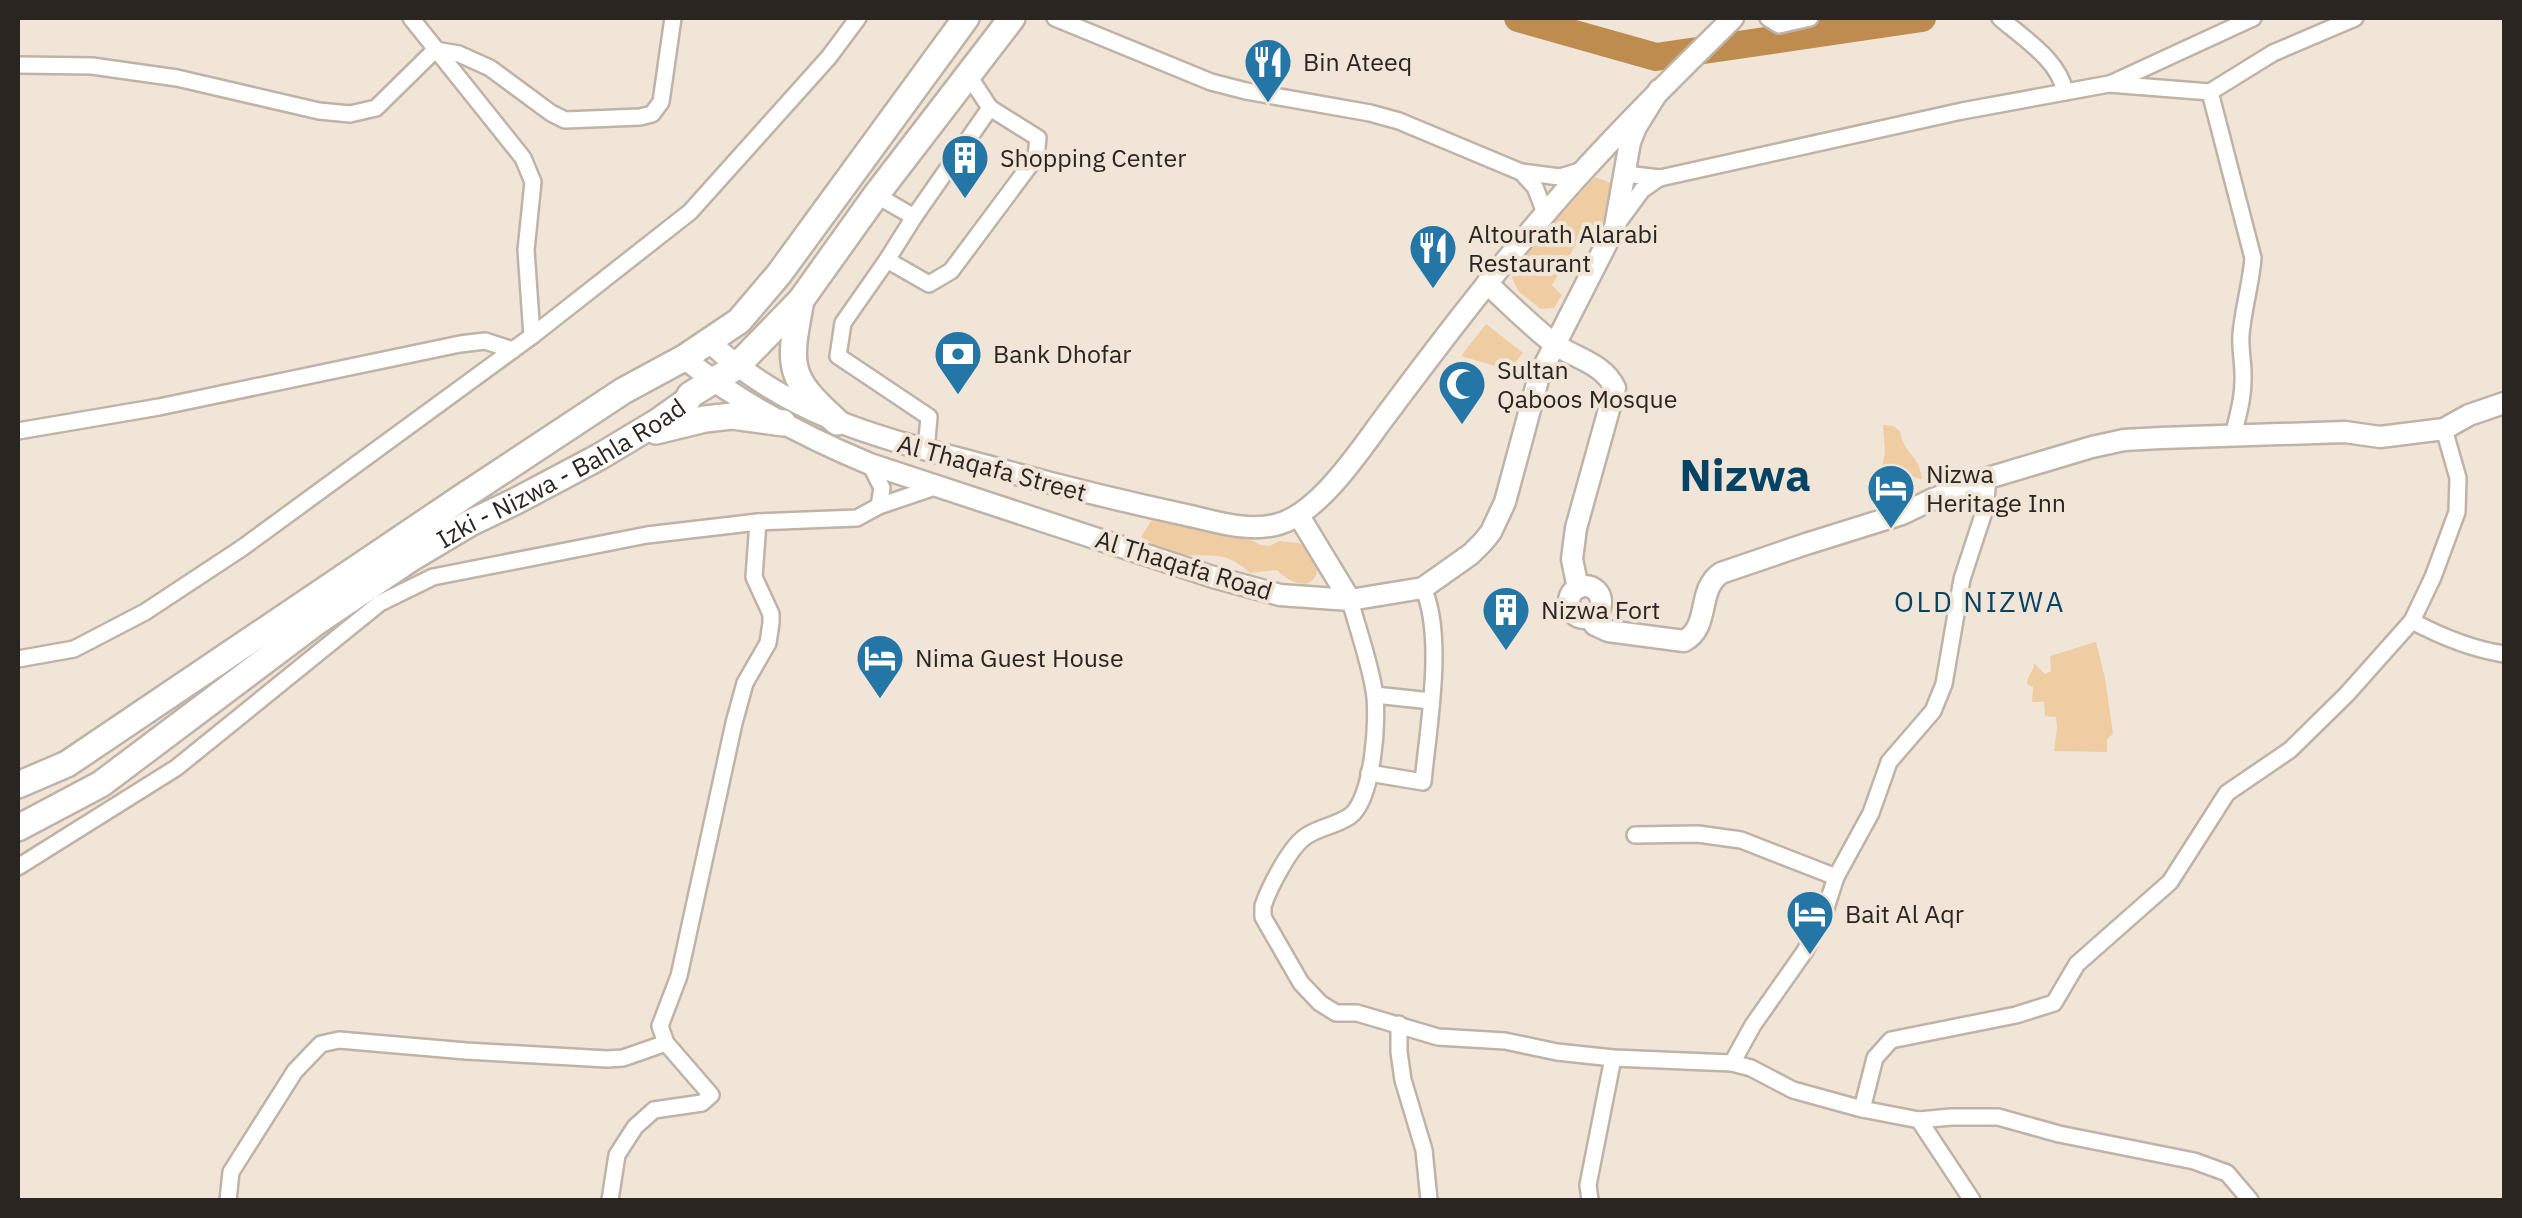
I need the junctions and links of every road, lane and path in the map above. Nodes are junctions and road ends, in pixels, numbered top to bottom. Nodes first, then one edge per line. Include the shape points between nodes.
1 (411, 18) edge
2 (673, 18) edge
3 (858, 18) edge
4 (966, 18) edge
5 (1012, 18) edge
6 (1055, 18) edge
7 (1733, 18) edge
8 (1768, 18) edge
9 (1810, 18) edge
10 (2000, 18) edge
11 (2254, 18) edge
12 (2355, 18) edge
13 (436, 50) junction
14 (18, 65) edge
15 (969, 76) junction
16 (2109, 84) junction
17 (1659, 90) junction
18 (2065, 92) junction
19 (2210, 92) junction
20 (990, 108) junction
21 (1583, 170) junction
22 (1521, 172) junction
23 (1625, 174) junction
24 (1660, 178) junction
25 (876, 195) junction
26 (1545, 214) junction
27 (914, 217) junction
28 (1615, 227) junction
29 (887, 260) junction
30 (1487, 283) junction
31 (801, 300) junction
32 (532, 336) junction
33 (708, 341) junction
34 (1555, 345) junction
35 (514, 350) junction
36 (684, 358) junction
37 (736, 367) junction
38 (714, 382) junction
39 (2504, 403) edge
40 (837, 422) junction
41 (784, 424) junction
42 (2444, 430) junction
43 (18, 431) edge
44 (2233, 436) junction
45 (632, 437) junction
46 (926, 450) junction
47 (870, 464) junction
48 (1988, 478) junction
49 (936, 487) junction
50 (879, 506) junction
51 (1298, 516) junction
52 (758, 522) junction
53 (1423, 588) junction
54 (1350, 600) junction
55 (2412, 622) junction
56 (2504, 654) edge
57 (18, 659) edge
58 (1375, 695) junction
59 (1431, 701) junction
60 (1368, 774) junction
61 (18, 785) edge
62 (18, 828) edge
63 (1635, 835) dead end
64 (18, 867) edge
65 (1836, 877) junction
66 (1399, 1024) junction
67 (666, 1042) junction
68 (1612, 1058) junction
69 (1732, 1063) junction
70 (1862, 1109) junction
71 (1919, 1120) junction
72 (228, 1200) edge
73 (610, 1200) edge
74 (1429, 1200) edge
75 (1590, 1200) edge
76 (1972, 1200) edge
77 (2250, 1200) edge

1 - 13 street
2 - 13 street via 660,102 640,118 565,120 490,68
3 - 32 street via 690,212
4 - 33 main road, Izki - Nizwa - Bahla Road via 779,274 747,313
5 - 15 main road, Izki - Nizwa - Bahla Road
6 - 22 street via 1211,82 1399,121
7 - 17 street
8 - 9 street via 1779,25
10 - 18 street via 2054,65
11 - 16 street
12 - 19 street via 2274,53
13 - 14 street via 376,108 350,114 177,78 92,66
13 - 32 street via 523,158 533,182 526,250
15 - 20 street
15 - 25 main road, Izki - Nizwa - Bahla Road
16 - 18 street
16 - 19 street
17 - 21 street
17 - 23 street, Al Thaqafa Road via 1636,126
18 - 24 street
19 - 44 street via 2253,258 2240,344 2242,403
20 - 27 street
20 - 29 street via 1038,138 1036,157 951,272 930,284
21 - 22 street via 1560,176
21 - 23 street via 1603,166
21 - 26 street
22 - 26 street via 1535,186
23 - 24 street
23 - 28 street, Al Thaqafa Road
24 - 28 street via 1642,190
25 - 27 street
25 - 31 main road, Izki - Nizwa - Bahla Road
26 - 30 street
27 - 29 street
28 - 34 street, Al Thaqafa Road
29 - 46 street via 843,323 838,356 929,417
30 - 34 street
30 - 51 street via 1344,472
31 - 37 main road, Izki - Nizwa - Bahla Road
31 - 40 main road via 794,366 810,397
32 - 35 street
33 - 36 main road, Izki - Nizwa - Bahla Road
33 - 37 street, Al Thaqafa Street
34 - 48 street via 1594,366 1615,388 1572,559 1578,588 1599,596 1598,610 1589,617 1608,631 1684,641 1695,635 1715,577
34 - 53 street, Al Thaqafa Road via 1539,376 1491,532
35 - 43 street via 486,341 460,344
35 - 57 street via 145,612 74,648
36 - 38 street, Al Thaqafa Road
36 - 61 main road, Izki - Nizwa - Bahla Road via 464,496 68,764
37 - 38 main road, Izki - Nizwa - Bahla Road
37 - 40 street, Al Thaqafa Street
38 - 41 street, Al Thaqafa Road
38 - 45 main road, Izki - Nizwa - Bahla Road
39 - 42 street
40 - 46 street, Al Thaqafa Street
41 - 45 main road via 732,416
41 - 47 street, Al Thaqafa Road
42 - 44 street
42 - 55 street via 2458,478 2457,512
44 - 48 street via 2124,440
45 - 62 main road, Izki - Nizwa - Bahla Road via 413,557 101,784
46 - 51 street, Al Thaqafa Street via 1091,495 1245,527
47 - 49 street, Al Thaqafa Road
47 - 50 street via 882,488
48 - 65 street via 1944,684 1933,710 1889,762
49 - 50 street
49 - 54 street, Al Thaqafa Road via 1232,582 1280,595
50 - 52 street via 857,518
51 - 54 street
52 - 64 street via 647,535 412,586 380,602 176,768
52 - 67 street via 754,577 771,614 768,643 745,684 734,724 678,976 660,1026
53 - 54 street, Al Thaqafa Road
53 - 59 street via 1434,634
54 - 58 street
55 - 56 street
55 - 70 street via 2290,750 2227,794 2170,882 2077,964 2054,1003 1891,1040 1875,1058
58 - 59 street
58 - 60 street
59 - 60 street via 1423,782
60 - 66 street via 1352,814 1295,846 1266,896 1263,917 1301,983 1320,1002 1336,1013
63 - 65 street via 1741,840
65 - 69 street via 1805,951
66 - 68 street via 1438,1037
66 - 74 street via 1402,1080 1424,1150
67 - 72 street via 607,1059 321,1044 295,1071 231,1172
67 - 73 street via 711,1094 702,1103 654,1110 635,1128 617,1154
68 - 69 street
68 - 75 street
69 - 70 street via 1793,1090
70 - 71 street
71 - 76 street
71 - 77 street via 1998,1117 2194,1160 2227,1173

